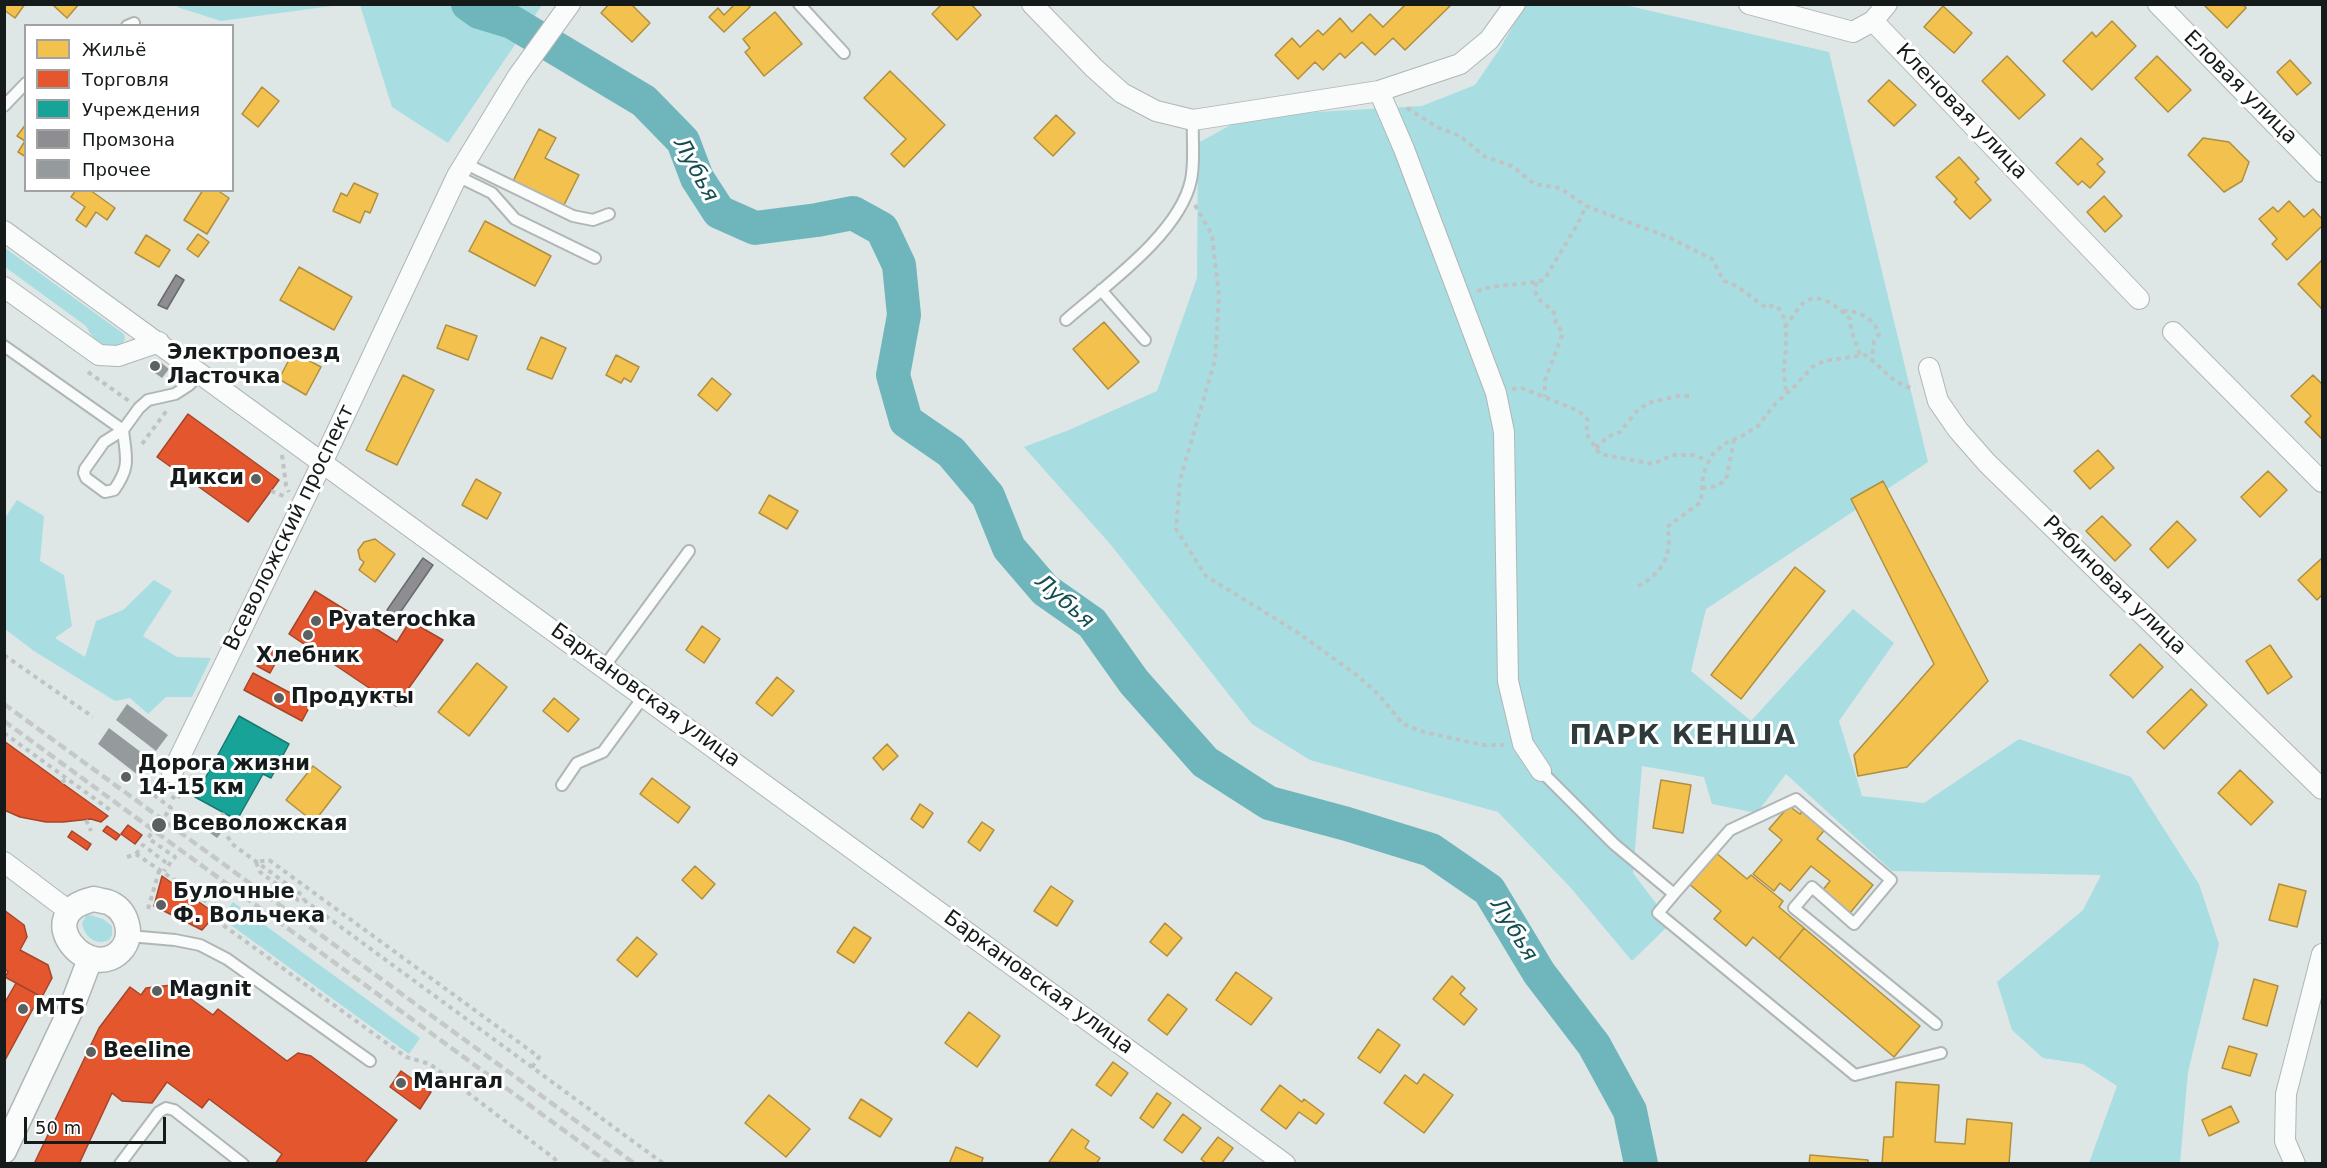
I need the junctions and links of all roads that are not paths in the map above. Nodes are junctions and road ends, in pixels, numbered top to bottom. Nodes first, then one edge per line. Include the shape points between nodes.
1 (570, 4) edge
2 (799, 4) edge
3 (1032, 4) edge
4 (1515, 4) edge
5 (1749, 4) edge
6 (1887, 4) edge
7 (2158, 4) edge
8 (1873, 21) junction
9 (844, 53) dead end
10 (24, 85) edge
11 (1378, 91) junction
12 (4, 106) edge
13 (1193, 120) junction
14 (461, 170) junction
15 (2322, 172) edge
16 (609, 214) dead end
17 (4, 231) edge
18 (595, 258) dead end
19 (4, 287) edge
20 (1101, 290) junction
21 (2139, 299) dead end
22 (1066, 320) dead end
23 (2173, 332) dead end
24 (1144, 340) dead end
25 (159, 342) junction
26 (4, 346) edge
27 (1929, 368) dead end
28 (201, 373) junction
29 (123, 430) junction
30 (323, 461) junction
31 (2322, 482) edge
32 (689, 550) dead end
33 (604, 667) junction
34 (644, 696) junction
35 (1541, 771) joint
36 (181, 774) road end
37 (562, 784) dead end
38 (2322, 789) edge
39 (4, 862) edge
40 (1674, 894) junction
41 (69, 911) junction
42 (129, 936) junction
43 (2322, 954) edge
44 (90, 959) junction
45 (1936, 1024) dead end
46 (1941, 1053) dead end
47 (370, 1061) dead end
48 (4, 1151) edge
49 (120, 1164) edge
50 (243, 1164) edge
51 (1285, 1164) edge
52 (2295, 1164) edge

1 - 14 street, Всеволожский проспект via 518,76
2 - 9 lane
3 - 13 street via 1122,93 1156,111
4 - 11 street via 1489,40 1460,64
5 - 8 street via 1853,33
6 - 8 street
7 - 15 street, Еловая улица
8 - 21 street, Кленовая улица
10 - 12 lane
11 - 13 street
11 - 35 street via 1404,149 1495,391 1504,432 1508,681 1523,744
13 - 20 lane via 1191,181 1177,215 1149,248
14 - 16 lane via 573,216 593,220
14 - 18 lane via 492,193 515,219
14 - 30 street, Всеволожский проспект
17 - 25 street, Баркановская улица
19 - 25 street via 99,355 118,356
20 - 22 lane
20 - 24 lane
23 - 31 street
25 - 28 street, Баркановская улица
26 - 29 lane
27 - 38 street, Рябиновая улица via 1938,401 1987,463
28 - 29 lane via 175,394 148,400
28 - 30 street, Баркановская улица
29 - 29 lane via 127,466 114,490 105,492 86,478 85,469 104,442
30 - 33 street, Баркановская улица
30 - 36 street, Всеволожский проспект
32 - 33 lane
33 - 34 street, Баркановская улица
34 - 37 lane via 603,752 577,763
34 - 51 street, Баркановская улица
35 - 40 lane via 1614,844
39 - 41 street
40 - 45 lane via 1730,830 1796,799 1891,880 1854,924 1812,887 1794,908
40 - 46 lane via 1658,913 1855,1075
41 - 42 street via 94,899 113,904 126,918
41 - 44 street via 64,922 65,935 75,949
42 - 44 street via 122,949 108,958
42 - 47 lane via 200,945 227,958
43 - 52 street via 2286,1094 2285,1141
44 - 48 street via 71,1009
49 - 50 lane via 166,1108 174,1110

